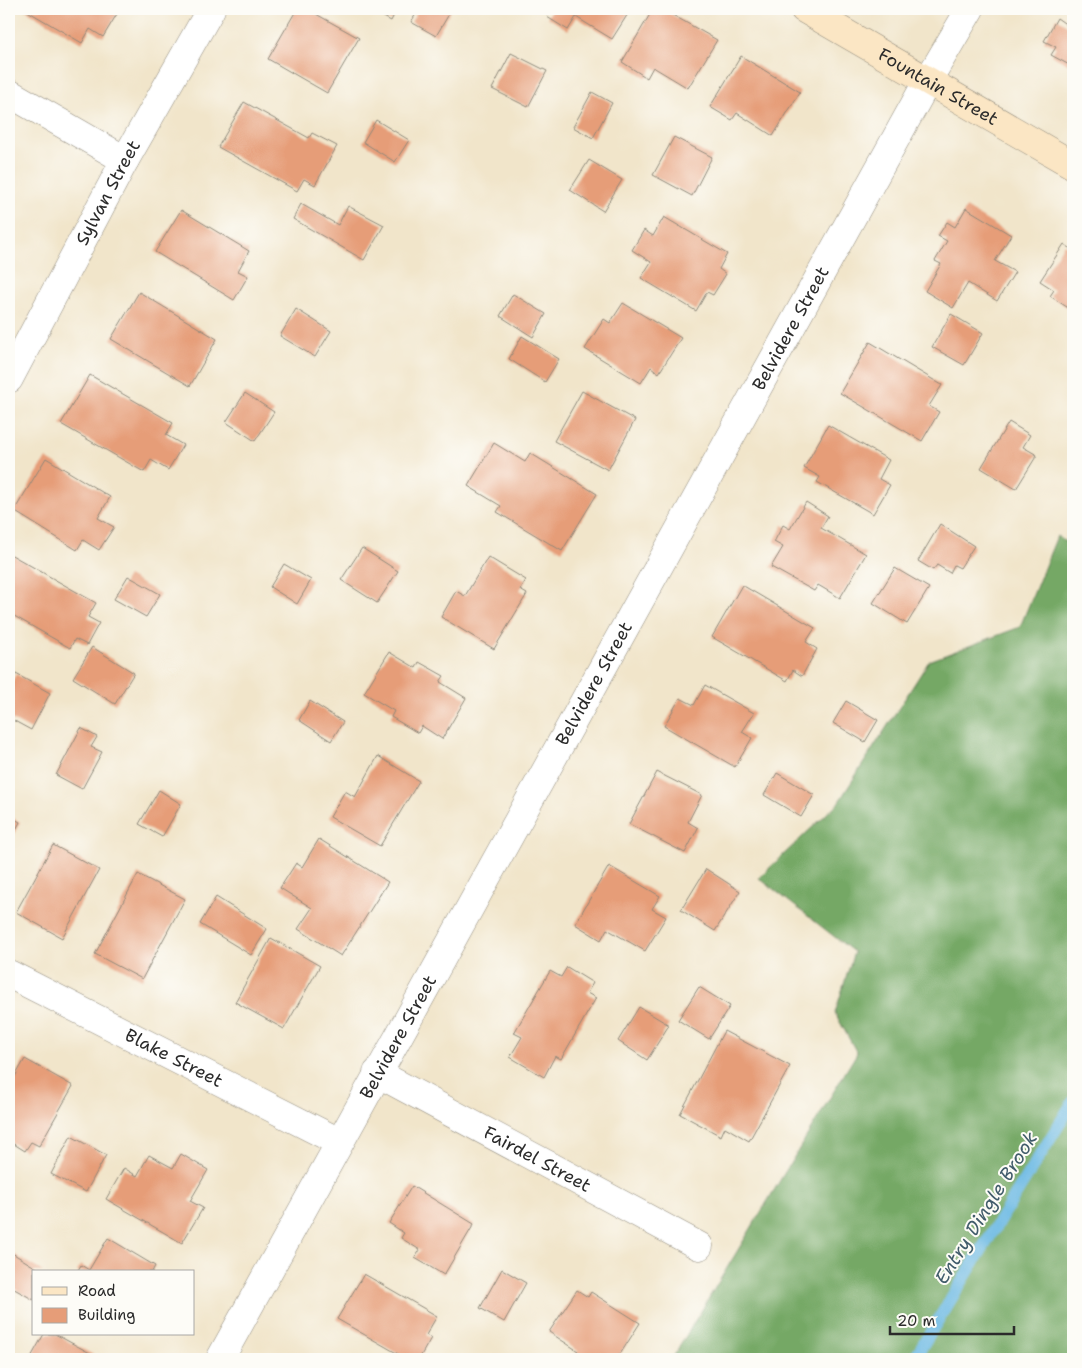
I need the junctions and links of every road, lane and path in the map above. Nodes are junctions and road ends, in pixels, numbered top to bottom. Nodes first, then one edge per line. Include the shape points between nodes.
1 (211, 9) edge
2 (804, 9) edge
3 (970, 9) edge
4 (927, 82) junction
5 (9, 92) edge
6 (125, 160) junction
7 (1073, 165) edge
8 (9, 379) edge
9 (9, 974) edge
10 (377, 1074) junction
11 (339, 1142) junction
12 (699, 1246) dead end
13 (220, 1359) edge

1 - 6 street, Sylvan Street
2 - 4 street, Fountain Street
3 - 4 street, Belvidere Street
4 - 7 street, Fountain Street
4 - 10 street, Belvidere Street
5 - 6 street
6 - 8 street, Sylvan Street
9 - 11 street, Blake Street
10 - 11 street, Belvidere Street
10 - 12 street, Fairdel Street
11 - 13 street, Belvidere Street

